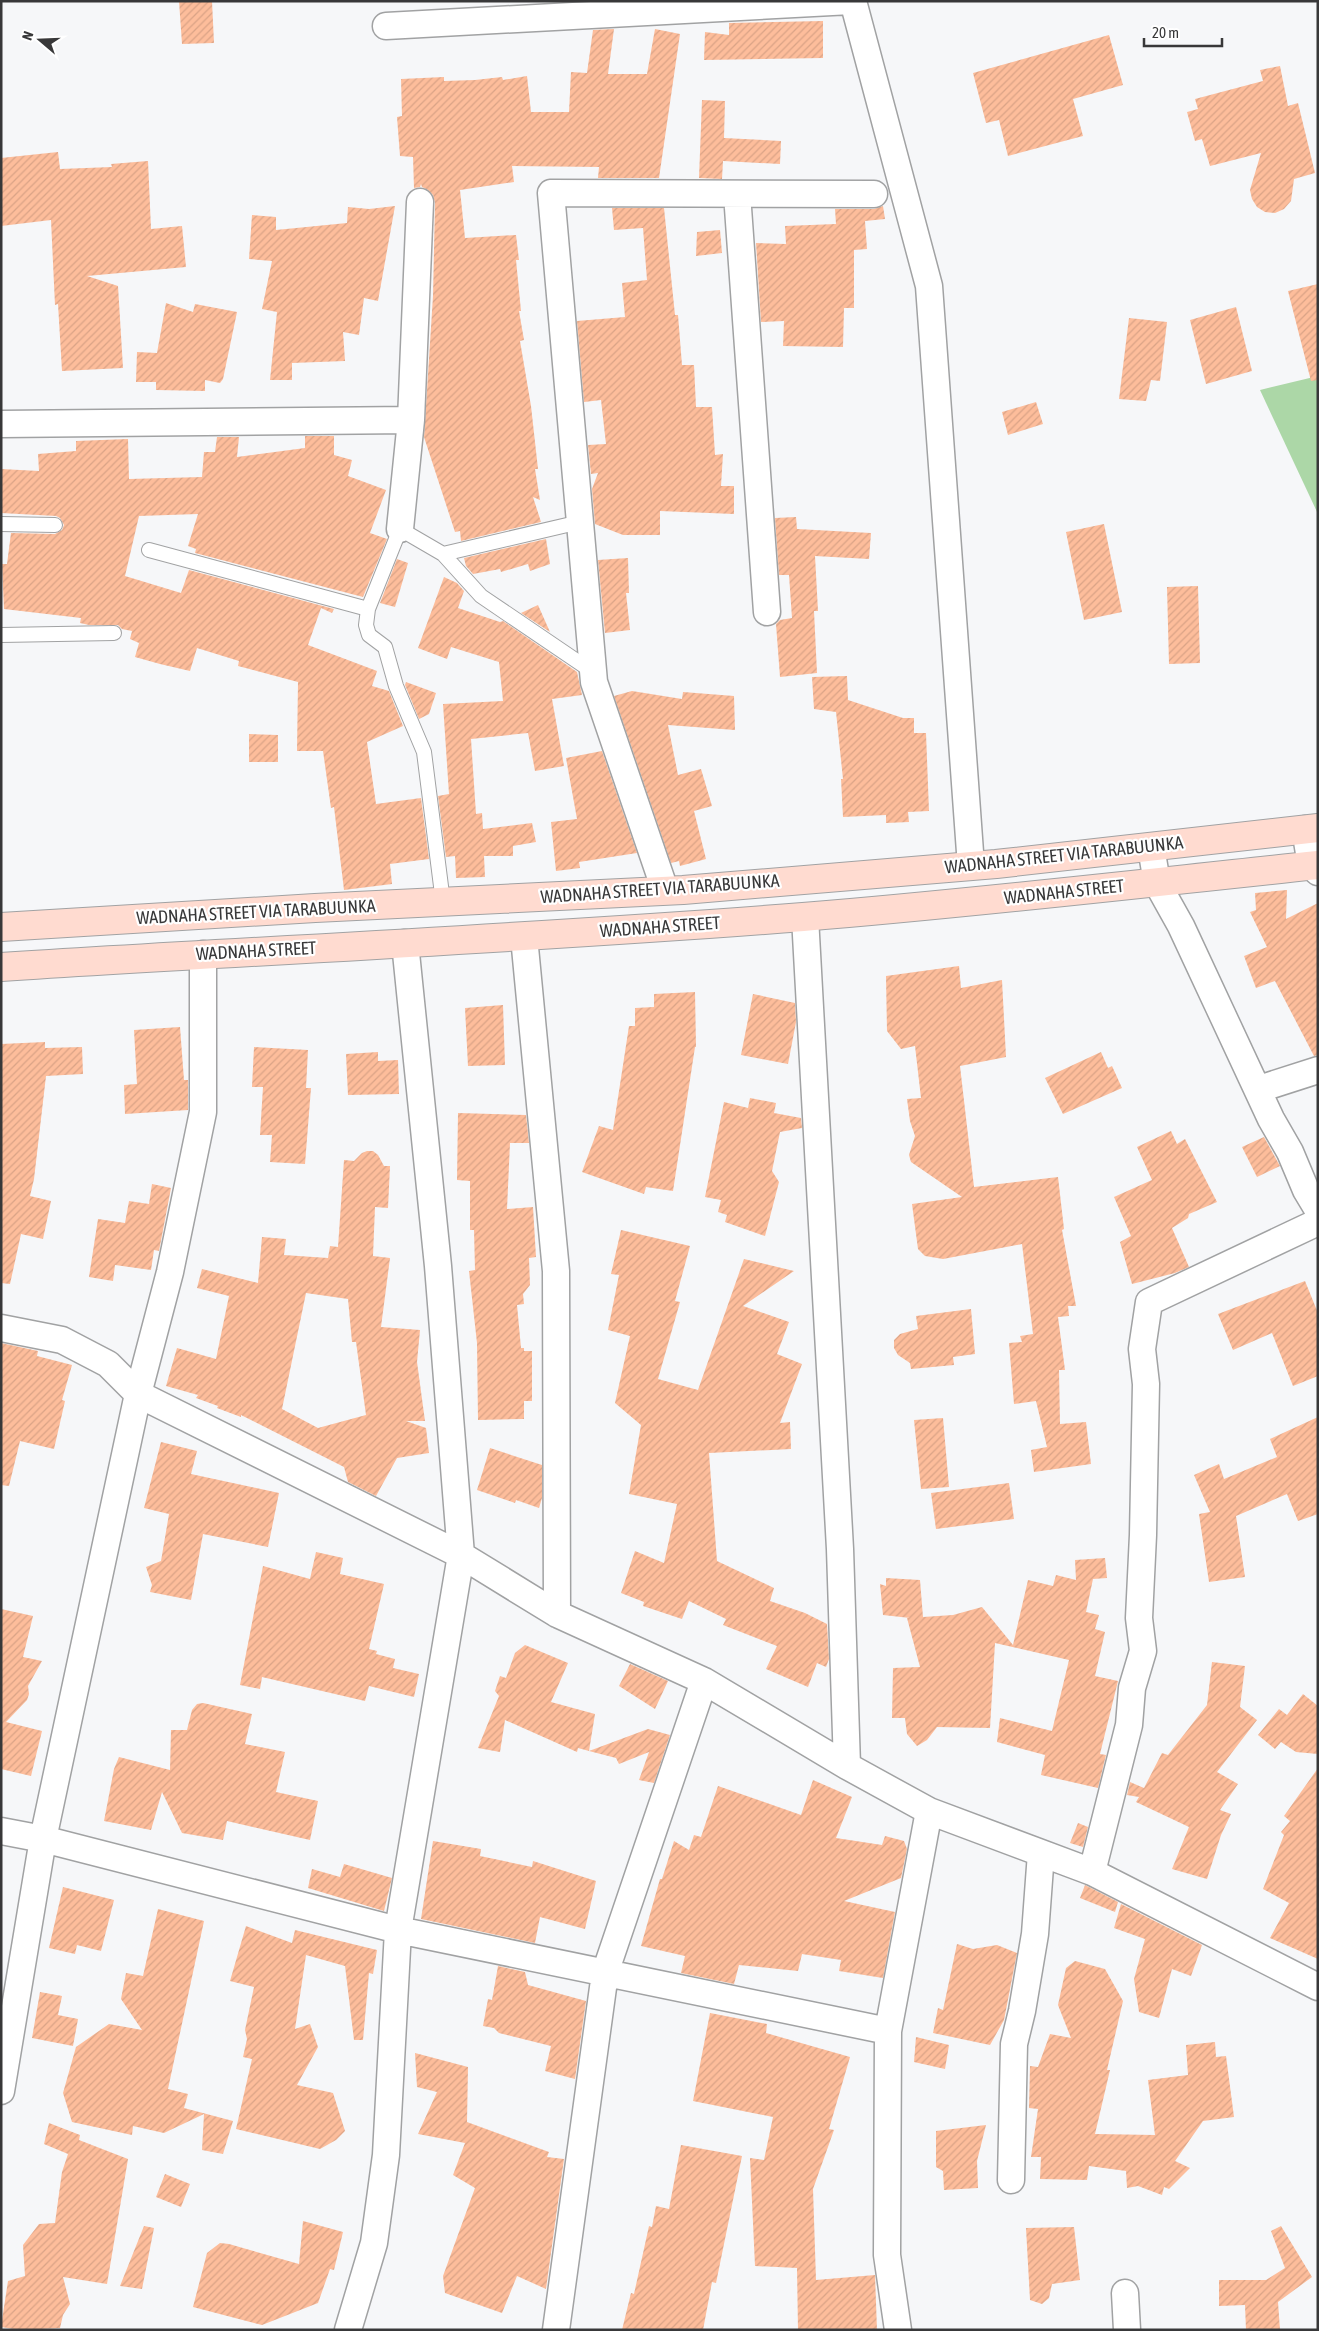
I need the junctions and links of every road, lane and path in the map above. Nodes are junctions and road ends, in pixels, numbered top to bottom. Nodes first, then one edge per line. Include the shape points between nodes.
1 (852, 1) edge
2 (386, 26) dead end
3 (737, 194) junction
4 (874, 194) dead end
5 (420, 202) dead end
6 (411, 420) junction
7 (1, 424) edge
8 (580, 522) junction
9 (1, 524) edge
10 (55, 525) dead end
11 (400, 529) junction
12 (149, 550) dead end
13 (443, 554) junction
14 (368, 609) junction
15 (766, 612) dead end
16 (114, 633) dead end
17 (1, 635) edge
18 (593, 672) junction
19 (1311, 829) edge
20 (1151, 846) junction
21 (971, 866) junction
22 (1316, 868) edge
23 (1157, 883) junction
24 (665, 890) junction
25 (443, 902) junction
26 (805, 917) junction
27 (1, 928) edge
28 (524, 937) junction
29 (405, 943) junction
30 (203, 954) junction
31 (1, 967) edge
32 (1318, 1070) edge
33 (1258, 1090) junction
34 (1318, 1210) edge
35 (1318, 1222) edge
36 (1, 1328) edge
37 (138, 1394) junction
38 (461, 1555) junction
39 (557, 1614) junction
40 (704, 1681) junction
41 (847, 1766) junction
42 (929, 1811) junction
43 (1, 1830) edge
44 (43, 1839) junction
45 (1041, 1853) junction
46 (1092, 1872) junction
47 (398, 1930) junction
48 (605, 1972) junction
49 (1318, 1987) edge
50 (888, 2031) junction
51 (1, 2091) edge
52 (1011, 2180) dead end
53 (1124, 2292) dead end
54 (348, 2330) edge
55 (556, 2330) edge
56 (898, 2330) edge
57 (1127, 2330) edge

1 - 2 street
1 - 21 street via 929,286
3 - 4 street
3 - 8 street via 551,193
3 - 15 street
5 - 6 street
6 - 7 street
6 - 11 street
8 - 13 lane
8 - 18 street
9 - 10 lane
11 - 13 lane
11 - 14 lane
12 - 14 lane
13 - 18 lane via 481,596
14 - 25 lane via 366,625 369,635 385,647 396,686 424,752
16 - 17 lane
18 - 24 street
19 - 20 main road, WADNAHA STREET VIA TARABUUNKA
19 - 22 street
20 - 21 main road, WADNAHA STREET VIA TARABUUNKA
20 - 23 street
21 - 24 main road, WADNAHA STREET VIA TARABUUNKA
22 - 23 main road, WADNAHA STREET
23 - 26 main road, WADNAHA STREET
23 - 33 street via 1182,926
24 - 25 main road, WADNAHA STREET VIA TARABUUNKA
25 - 27 main road, WADNAHA STREET VIA TARABUUNKA
26 - 28 main road, WADNAHA STREET
26 - 41 street via 840,1549
28 - 29 main road, WADNAHA STREET
28 - 39 street via 556,1270
29 - 30 main road, WADNAHA STREET
29 - 38 street via 438,1266
30 - 31 main road, WADNAHA STREET
30 - 37 street via 203,1112 170,1272
32 - 33 street
33 - 34 street
35 - 46 street via 1149,1302 1142,1349 1146,1384 1144,1535 1138,1618 1143,1651 1132,1688 1129,1725
36 - 37 street via 62,1340 108,1364
37 - 38 street
37 - 44 street
38 - 39 street
38 - 47 street
39 - 40 street
40 - 41 street
40 - 48 street
41 - 42 street
42 - 45 street
42 - 50 street
43 - 44 street
44 - 47 street
44 - 51 street
45 - 46 street
45 - 52 street via 1035,1934 1014,2044
46 - 49 street
47 - 48 street
47 - 54 street via 386,2155 374,2243
48 - 50 street
48 - 55 street
50 - 56 street via 887,2256
53 - 57 street

